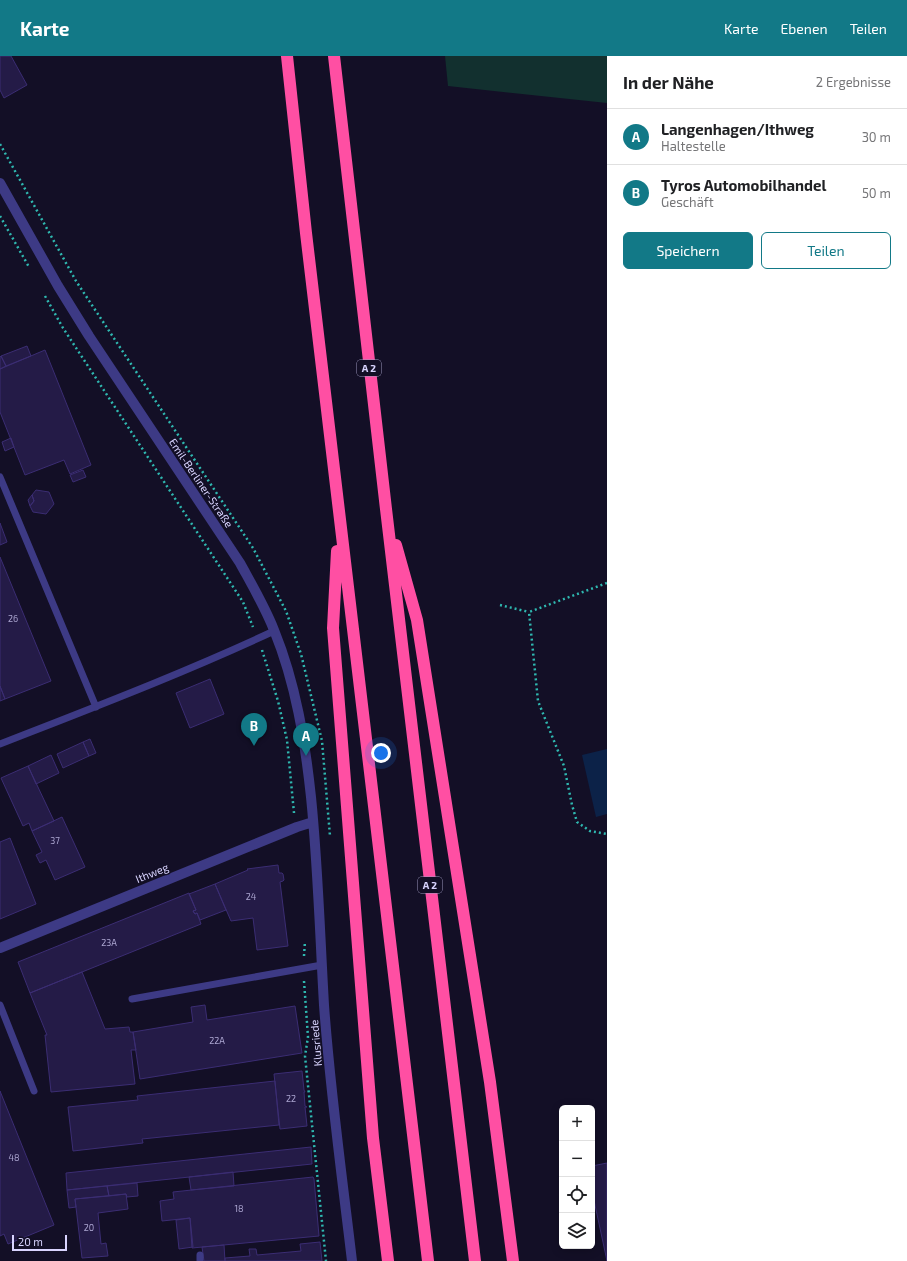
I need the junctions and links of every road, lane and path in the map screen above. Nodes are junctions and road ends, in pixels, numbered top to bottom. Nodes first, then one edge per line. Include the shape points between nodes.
1 (287, 56) edge
2 (334, 56) edge
3 (0, 144) edge
4 (0, 183) edge
5 (0, 216) edge
6 (30, 269) dead end
7 (45, 295) dead end
8 (0, 478) edge
9 (386, 509) junction
10 (339, 515) junction
11 (607, 583) edge
12 (500, 604) dead end
13 (529, 612) junction
14 (274, 631) junction
15 (258, 639) junction
16 (96, 707) junction
17 (0, 744) edge
18 (313, 822) junction
19 (297, 827) junction
20 (607, 834) edge
21 (331, 844) dead end
22 (305, 937) dead end
23 (0, 948) edge
24 (322, 965) junction
25 (303, 969) junction
26 (132, 999) dead end
27 (0, 1005) edge
28 (34, 1091) dead end
29 (326, 1261) edge
30 (352, 1261) edge
31 (388, 1261) edge
32 (428, 1261) edge
33 (475, 1261) edge
34 (513, 1261) edge

1 - 10 highway
2 - 9 highway, A 2
3 - 21 path via 76,281 252,548 286,611 301,654 322,741
4 - 14 street, Emil-Berliner-Straße via 89,336 240,563
5 - 6 path
7 - 15 path via 63,328 243,602
8 - 16 lane
9 - 33 highway, A 2
9 - 34 highway via 417,620 490,1082
10 - 31 highway via 333,628 373,1138
10 - 32 highway
11 - 13 path
12 - 13 path
13 - 20 path via 538,701 564,766 577,822 590,831
14 - 15 lane
14 - 18 street, Emil-Berliner-Straße via 300,722
15 - 16 lane
15 - 19 path via 278,701 287,740
16 - 17 lane
18 - 19 street, Ithweg
18 - 24 street, Klusriede
19 - 23 street, Ithweg
22 - 25 path
24 - 25 lane
24 - 30 street, Klusriede via 331,1080
25 - 26 lane
25 - 29 path via 308,1037 305,1056
27 - 28 lane

